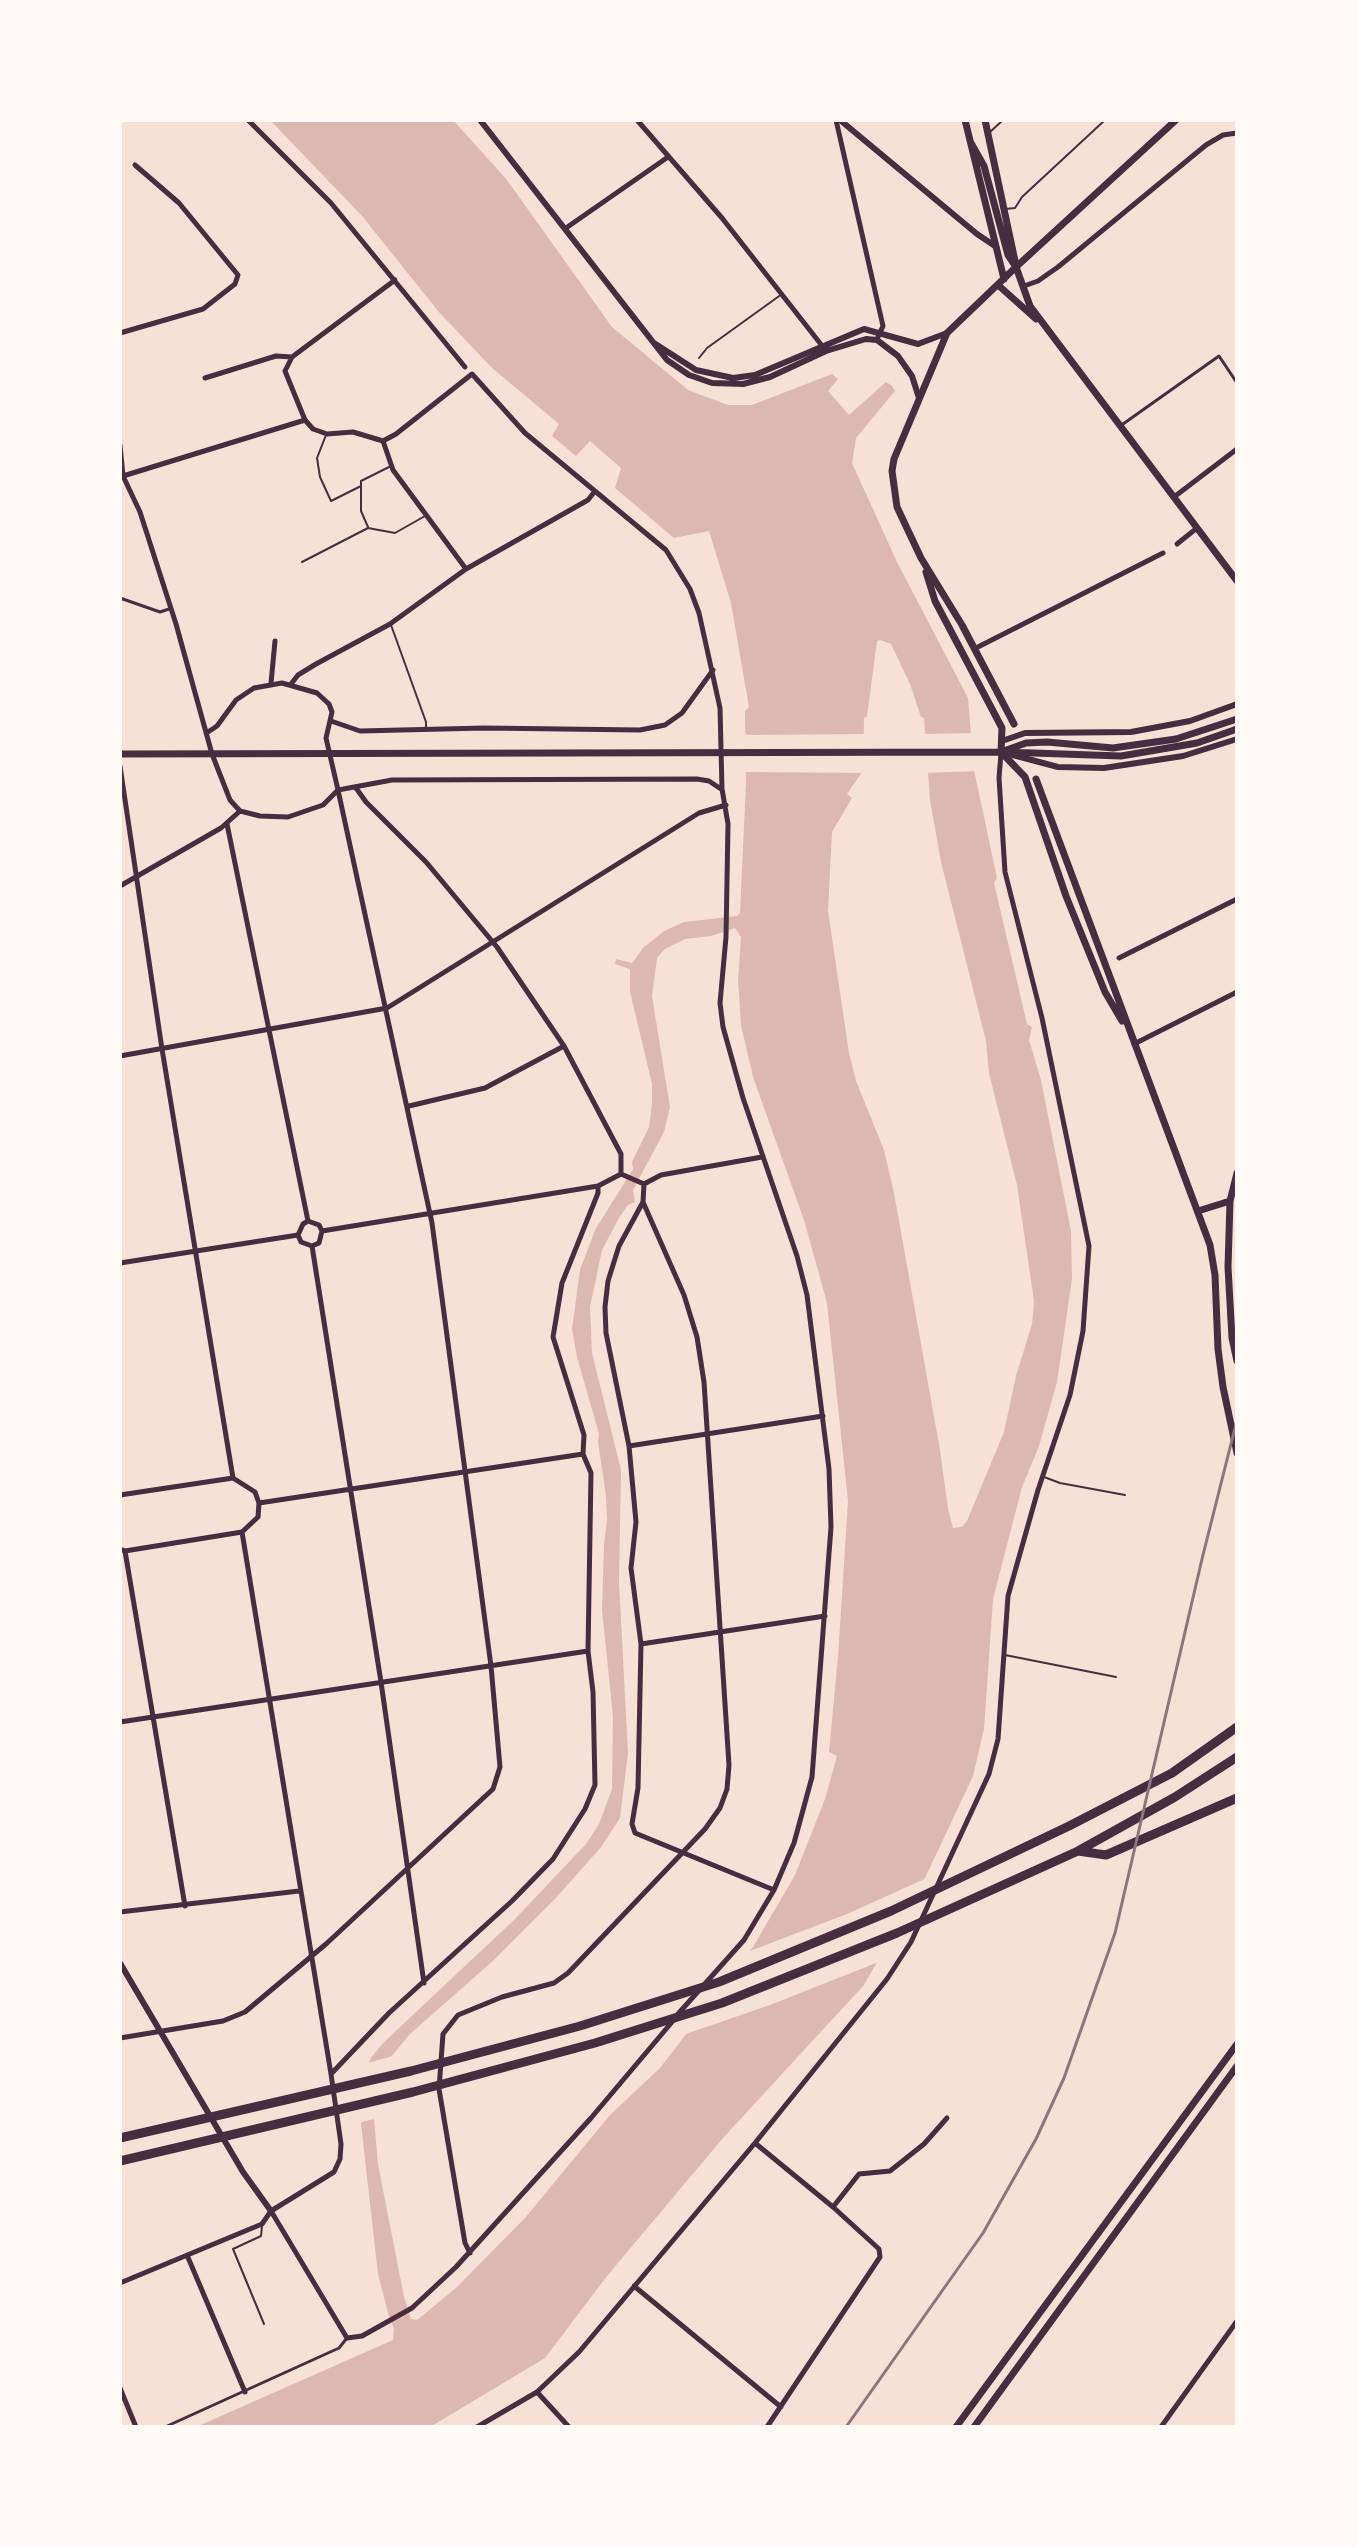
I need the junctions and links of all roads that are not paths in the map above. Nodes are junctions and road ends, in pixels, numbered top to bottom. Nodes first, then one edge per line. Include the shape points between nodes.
1 (248, 120) edge
2 (480, 120) edge
3 (637, 120) edge
4 (838, 120) edge
5 (965, 120) edge
6 (985, 120) edge
7 (1003, 120) edge
8 (1105, 120) edge
9 (1176, 120) edge
10 (1237, 133) edge
11 (988, 134) junction
12 (971, 143) junction
13 (668, 157) junction
14 (135, 165) dead end
15 (1004, 210) junction
16 (566, 228) junction
17 (995, 246) junction
18 (1016, 267) junction
19 (395, 280) junction
20 (1001, 282) junction
21 (1024, 286) junction
22 (783, 294) junction
23 (1041, 323) junction
24 (881, 332) junction
25 (120, 333) edge
26 (947, 333) junction
27 (877, 340) junction
28 (824, 349) junction
29 (292, 357) junction
30 (699, 358) dead end
31 (465, 367) joint
32 (472, 374) junction
33 (205, 378) dead end
34 (1237, 383) edge
35 (920, 394) junction
36 (930, 395) dead end
37 (305, 420) junction
38 (1123, 424) dead end
39 (327, 434) junction
40 (383, 441) junction
41 (120, 445) edge
42 (1237, 449) edge
43 (391, 466) junction
44 (122, 475) edge
45 (361, 486) junction
46 (595, 491) junction
47 (1174, 497) junction
48 (426, 516) junction
49 (368, 528) junction
50 (1197, 528) junction
51 (1177, 544) dead end
52 (1163, 553) dead end
53 (921, 558) junction
54 (302, 562) dead end
55 (466, 569) junction
56 (1237, 581) edge
57 (120, 598) edge
58 (171, 608) junction
59 (390, 624) junction
60 (275, 641) dead end
61 (974, 649) junction
62 (713, 670) junction
63 (271, 683) junction
64 (291, 684) junction
65 (1237, 704) edge
66 (1237, 719) edge
67 (331, 721) junction
68 (1014, 724) dead end
69 (1237, 729) edge
70 (426, 730) junction
71 (208, 732) junction
72 (1237, 739) edge
73 (1002, 741) junction
74 (1001, 752) junction
75 (120, 754) edge
76 (212, 754) junction
77 (331, 754) junction
78 (120, 766) edge
79 (1036, 779) dead end
80 (356, 788) junction
81 (722, 789) junction
82 (338, 790) junction
83 (726, 805) junction
84 (240, 811) junction
85 (227, 824) junction
86 (137, 878) junction
87 (120, 886) edge
88 (1237, 899) edge
89 (493, 942) junction
90 (1119, 958) dead end
91 (1237, 992) edge
92 (387, 1008) junction
93 (270, 1030) junction
94 (1129, 1033) junction
95 (1133, 1045) junction
96 (564, 1046) junction
97 (162, 1049) junction
98 (120, 1056) edge
99 (409, 1106) junction
100 (762, 1157) junction
101 (1237, 1173) edge
102 (621, 1174) junction
103 (644, 1184) junction
104 (598, 1186) junction
105 (1230, 1201) junction
106 (643, 1202) junction
107 (1198, 1211) junction
108 (431, 1214) junction
109 (308, 1221) junction
110 (322, 1231) junction
111 (298, 1235) junction
112 (312, 1246) junction
113 (195, 1252) junction
114 (120, 1263) edge
115 (1237, 1361) edge
116 (823, 1416) junction
117 (708, 1434) junction
118 (629, 1446) junction
119 (1237, 1453) edge
120 (583, 1454) junction
121 (466, 1471) junction
122 (1042, 1476) junction
123 (233, 1478) junction
124 (351, 1488) junction
125 (120, 1495) edge
126 (1125, 1495) dead end
127 (259, 1503) junction
128 (242, 1532) junction
129 (122, 1550) edge
130 (825, 1616) junction
131 (719, 1632) junction
132 (641, 1644) junction
133 (588, 1651) junction
134 (1004, 1655) junction
135 (491, 1666) junction
136 (1116, 1677) dead end
137 (381, 1682) junction
138 (269, 1699) junction
139 (153, 1717) junction
140 (120, 1722) edge
141 (1237, 1727) edge
142 (1237, 1757) edge
143 (1237, 1798) edge
144 (1078, 1851) junction
145 (684, 1852) junction
146 (408, 1870) junction
147 (774, 1890) junction
148 (299, 1891) junction
149 (185, 1906) junction
150 (120, 1912) edge
151 (311, 1958) junction
152 (120, 1963) edge
153 (424, 1984) junction
154 (160, 2032) junction
155 (120, 2038) edge
156 (1237, 2044) edge
157 (1237, 2066) edge
158 (331, 2074) junction
159 (947, 2118) dead end
160 (120, 2138) edge
161 (755, 2143) junction
162 (120, 2161) edge
163 (833, 2207) junction
164 (271, 2211) junction
165 (262, 2224) junction
166 (470, 2253) junction
167 (187, 2255) junction
168 (120, 2283) edge
169 (634, 2286) junction
170 (1237, 2321) edge
171 (264, 2324) dead end
172 (347, 2338) junction
173 (120, 2388) edge
174 (245, 2392) junction
175 (537, 2392) junction
176 (781, 2407) junction
177 (136, 2427) edge
178 (165, 2427) edge
179 (477, 2427) edge
180 (569, 2427) edge
181 (767, 2427) edge
182 (956, 2427) edge
183 (974, 2427) edge
184 (1161, 2427) edge

1 - 19 street via 331,203
2 - 16 street
3 - 13 street
4 - 17 street
4 - 24 street
5 - 12 main road
6 - 11 main road
7 - 11 lane
8 - 15 lane via 1015,208
9 - 18 main road
10 - 21 street via 1206,145 1058,267
11 - 15 main road
12 - 17 main road
12 - 18 main road via 984,166 1008,255
13 - 16 street
13 - 22 street
14 - 25 street via 179,203 238,275 235,284 203,309
15 - 18 main road
16 - 28 street via 652,342 696,370 733,378 755,375
17 - 20 main road
18 - 20 main road
18 - 21 main road
19 - 29 street
19 - 31 street
20 - 23 main road
20 - 26 main road
21 - 23 main road
22 - 28 street
22 - 30 lane
23 - 47 main road
24 - 26 street via 918,344
24 - 27 street
24 - 28 street via 864,329
26 - 35 main road
27 - 28 street
27 - 35 street via 898,356
29 - 33 street via 276,356
29 - 37 street via 285,371
31 - 32 street
32 - 40 street
32 - 46 street via 525,433
34 - 38 street via 1219,356
35 - 36 street
35 - 53 main road via 892,471 897,507
37 - 39 street
37 - 44 street
39 - 40 street via 353,432
39 - 45 lane via 317,458 331,501
40 - 43 street
41 - 44 street
42 - 47 street
43 - 45 lane via 361,481
43 - 48 street
44 - 58 street via 140,512
45 - 49 lane via 361,511
46 - 55 street via 588,500
46 - 62 street via 666,550 690,589
47 - 50 main road
48 - 49 lane via 395,533
48 - 55 street
49 - 54 lane
50 - 51 street
50 - 56 main road
52 - 61 street
53 - 61 main road
53 - 73 main road via 935,601 1002,728
55 - 59 street
57 - 58 street via 160,612
58 - 71 street
59 - 64 street via 298,675
59 - 70 lane
60 - 63 street
61 - 68 main road
62 - 70 street via 687,709 661,726
62 - 81 street via 720,708
63 - 64 street
63 - 71 street via 243,694
64 - 67 street via 317,693 329,704
65 - 73 street via 1190,721 1131,732 1025,733
66 - 74 main road via 1176,739 1113,748 1047,742
67 - 70 street via 360,731
67 - 77 street via 326,738
69 - 74 main road via 1197,743 1121,756
71 - 76 street
72 - 74 street via 1183,756 1104,768 1058,767
73 - 74 main road
74 - 77 main road
74 - 94 main road via 1025,777 1066,896 1105,992
74 - 122 street via 1005,872 1042,1018 1089,1246 1076,1367
75 - 76 main road
76 - 77 main road
76 - 84 street via 226,792
77 - 82 street
78 - 86 street
79 - 94 main road
80 - 81 street via 392,780 697,779
80 - 82 street
80 - 89 street
81 - 83 street
82 - 84 street via 323,805 295,815
82 - 92 street
83 - 89 street via 699,813
83 - 100 street via 727,912 720,1003
84 - 85 street
85 - 86 street
85 - 93 street
86 - 87 street
86 - 97 street
88 - 90 street
89 - 92 street
89 - 96 street
91 - 95 street
92 - 93 street
92 - 99 street
93 - 97 street
93 - 109 street
94 - 95 main road
95 - 107 main road
96 - 99 street via 494,1084
96 - 102 street via 621,1154
97 - 98 street
97 - 113 street
99 - 108 street
100 - 103 street via 661,1175
100 - 116 street via 807,1295
101 - 105 main road
102 - 103 street
102 - 104 street
103 - 106 street
104 - 108 street
104 - 120 street via 562,1283 553,1337 584,1435
105 - 107 main road
105 - 115 main road via 1230,1316
106 - 117 street via 680,1283 697,1337
106 - 118 street via 619,1246 605,1307
107 - 119 main road via 1213,1258 1220,1362
108 - 110 street
108 - 121 street
109 - 110 street
109 - 111 street
110 - 112 street via 319,1243
111 - 112 street
111 - 113 street
112 - 124 street
113 - 114 street
113 - 123 street
116 - 117 street
116 - 130 street via 831,1527
117 - 118 street
117 - 131 street
118 - 132 street via 636,1522 631,1568
120 - 121 street
120 - 133 street via 591,1473
121 - 124 street
121 - 135 street
122 - 126 lane
122 - 134 street via 1008,1596
123 - 125 street
123 - 127 street via 255,1492
124 - 127 street
124 - 137 street
127 - 128 street via 258,1517
128 - 129 street
128 - 138 street
129 - 139 street
130 - 131 street
130 - 147 street via 812,1777
131 - 132 street
131 - 145 street via 727,1789 720,1808
132 - 145 street via 638,1788 632,1824 635,1833
133 - 135 street
133 - 153 street via 595,1785 585,1809 553,1859
134 - 136 lane
134 - 161 street via 998,1739 989,1774 911,1942
135 - 137 street
135 - 146 street via 500,1767 493,1789
137 - 138 street
137 - 146 street
138 - 139 street
138 - 148 street
139 - 140 street
139 - 149 street
141 - 160 highway via 1172,1773 1112,1805 815,1945 719,1982 411,2071
142 - 144 highway
143 - 144 highway via 1106,1855
144 - 162 highway via 722,2003 413,2092
145 - 147 street
145 - 166 street via 568,1973 554,1983 458,2015 443,2034 439,2089
146 - 151 street
146 - 153 street
147 - 166 street via 744,1940
148 - 149 street
148 - 151 street
149 - 150 street
151 - 154 street via 245,2012
151 - 158 street
152 - 154 street
153 - 158 street
154 - 155 street
154 - 164 street
156 - 182 main road
157 - 183 main road
158 - 164 street via 340,2159 334,2172
159 - 163 street via 890,2171 859,2174
161 - 163 street
161 - 169 street
163 - 176 street via 879,2249 880,2257
164 - 165 street
164 - 172 street
165 - 167 street
165 - 171 lane via 261,2236 233,2249
166 - 172 street via 412,2308 362,2336
167 - 168 street
167 - 174 street
169 - 175 street
169 - 176 street
170 - 184 street
172 - 174 street via 339,2348
173 - 177 street
174 - 178 street
175 - 179 street
175 - 180 street
176 - 181 street

